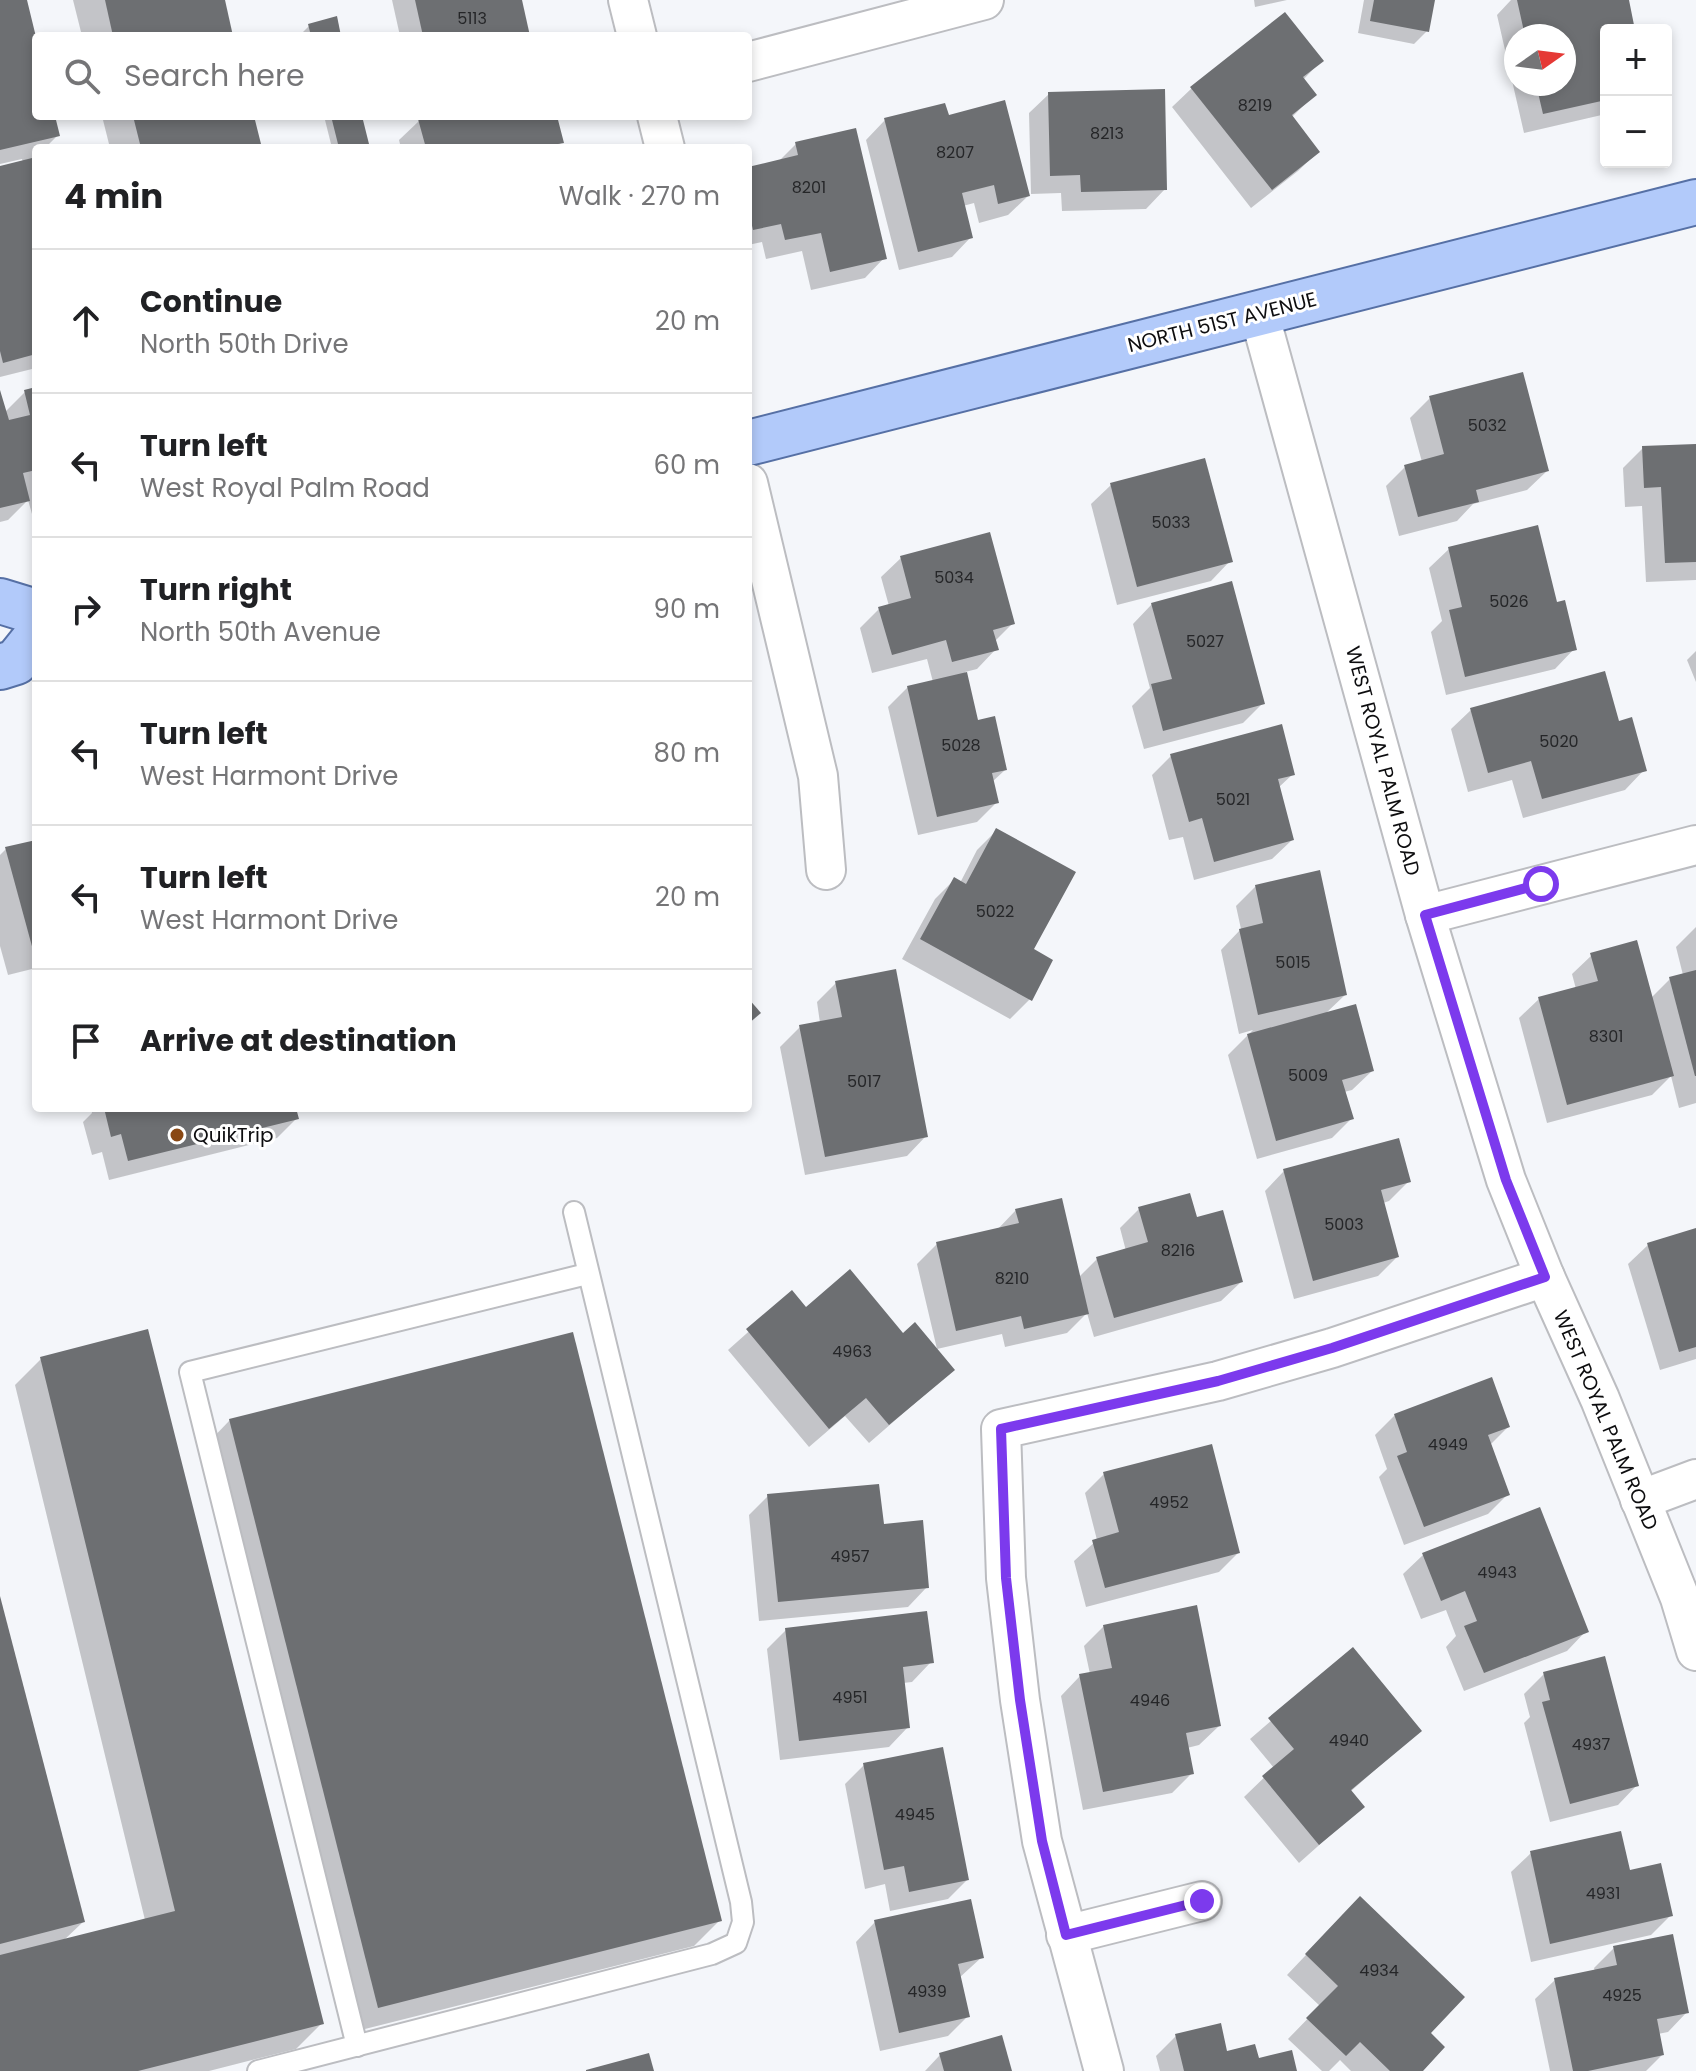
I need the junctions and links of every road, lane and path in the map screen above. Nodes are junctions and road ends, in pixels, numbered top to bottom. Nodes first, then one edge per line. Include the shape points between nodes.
1 (628, 0) edge
2 (984, 0) edge
3 (636, 32) edge
4 (752, 61) edge
5 (658, 120) edge
6 (664, 144) edge
7 (1696, 202) edge
8 (1259, 313) junction
9 (752, 442) edge
10 (752, 500) edge
11 (0, 601) edge
12 (32, 611) edge
13 (32, 642) edge
14 (0, 667) edge
15 (1696, 845) edge
16 (826, 870) dead end
17 (1425, 915) junction
18 (574, 1212) dead end
19 (587, 1274) junction
20 (1545, 1277) junction
21 (1696, 1479) edge
22 (1640, 1500) junction
23 (1696, 1651) edge
24 (1202, 1901) dead end
25 (1066, 1935) junction
26 (357, 2046) junction
27 (258, 2071) edge
28 (1104, 2071) edge

1 - 3 street
2 - 4 street
5 - 6 street
7 - 8 main road, NORTH 51ST AVENUE
8 - 9 main road, NORTH 51ST AVENUE
8 - 17 street, WEST ROYAL PALM ROAD
10 - 16 street via 818,776
11 - 12 main road
13 - 14 main road via 16,662
15 - 17 street
17 - 20 street, WEST ROYAL PALM ROAD via 1506,1180
18 - 19 lane
19 - 26 lane via 743,1922 736,1943 712,1954
19 - 26 lane via 190,1372
20 - 22 street, WEST ROYAL PALM ROAD
20 - 25 street via 1218,1381 1001,1429 1006,1578 1020,1700 1042,1841
21 - 22 street
22 - 23 street, WEST ROYAL PALM ROAD
24 - 25 street
25 - 28 street
26 - 27 lane

